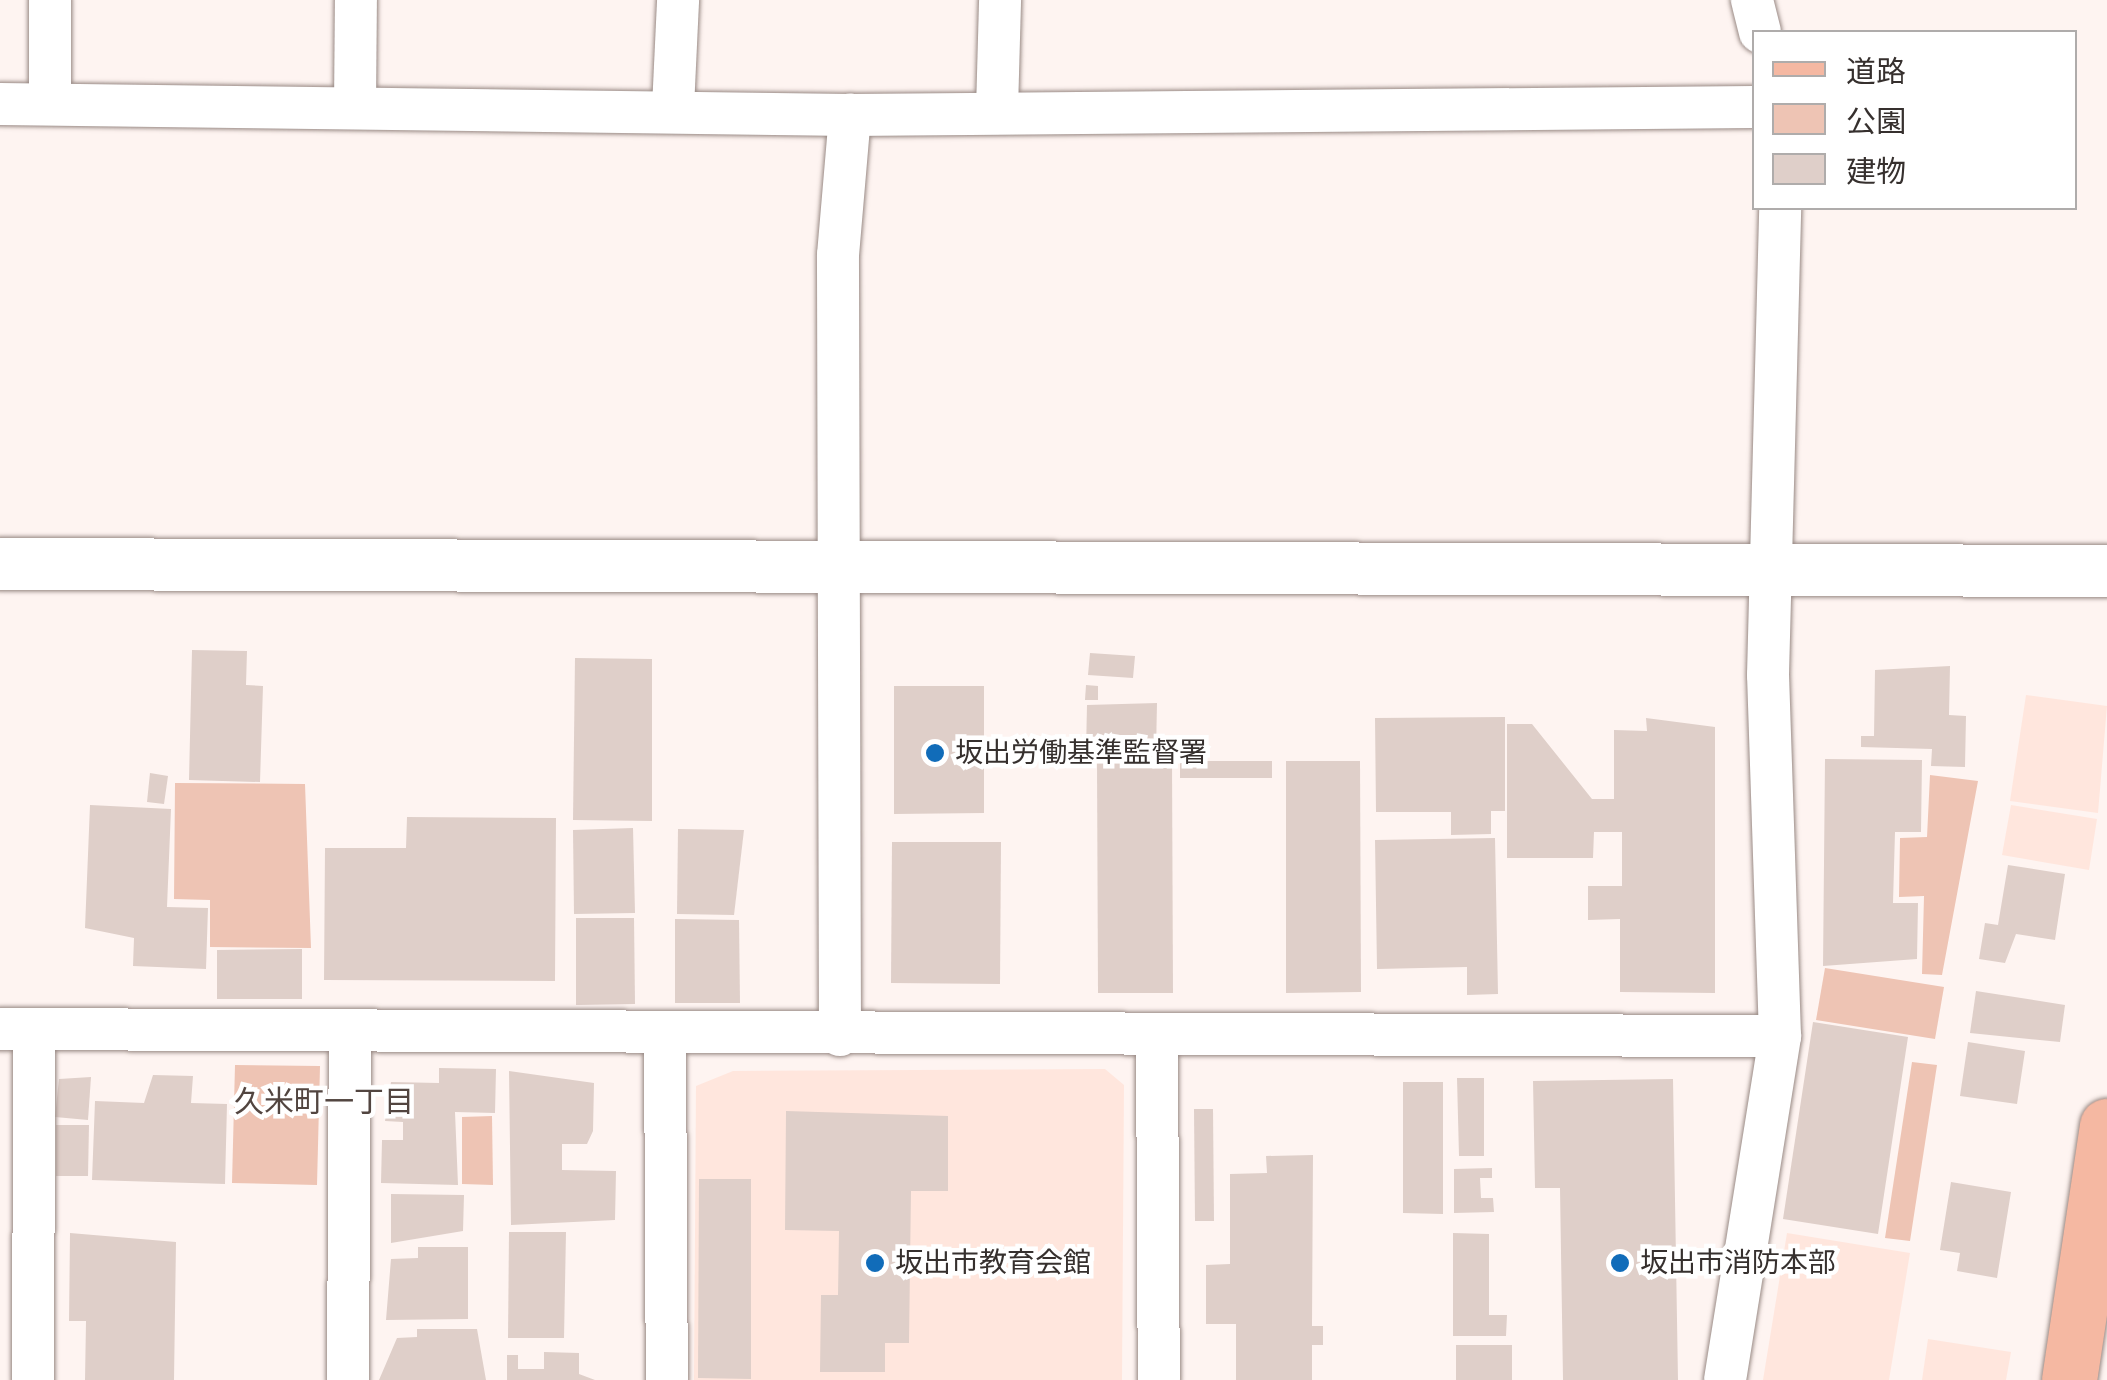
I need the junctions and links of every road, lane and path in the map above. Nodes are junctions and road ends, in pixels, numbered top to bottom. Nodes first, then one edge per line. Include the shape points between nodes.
1 (50, 0) edge
2 (356, 0) edge
3 (678, 0) edge
4 (1000, 0) edge
5 (1752, 0) edge
6 (1760, 30) edge
7 (0, 104) edge
8 (50, 104) junction
9 (355, 106) junction
10 (1752, 107) edge
11 (674, 108) junction
12 (997, 110) junction
13 (850, 115) junction
14 (1780, 210) edge
15 (0, 564) edge
16 (838, 565) junction
17 (2107, 572) edge
18 (1772, 574) junction
19 (17, 1029) edge
20 (350, 1032) junction
21 (665, 1034) junction
22 (840, 1036) junction
23 (1780, 1036) junction
24 (1157, 1038) junction
25 (2107, 1126) edge
26 (33, 1380) edge
27 (348, 1380) edge
28 (667, 1380) edge
29 (1158, 1380) edge
30 (1725, 1380) edge
31 (2069, 1380) edge

1 - 8 street
2 - 9 street
3 - 11 street
4 - 12 street
5 - 6 street
7 - 8 street
8 - 9 street
9 - 11 street
10 - 12 street
11 - 13 street
12 - 13 street
13 - 16 street via 838,255
14 - 18 street
15 - 16 street
16 - 18 street
16 - 22 street
17 - 18 street
18 - 23 street
19 - 20 street
19 - 26 street
20 - 21 street
20 - 27 street
21 - 22 street
21 - 28 street
22 - 24 street
23 - 24 street
23 - 30 street
24 - 29 street
25 - 31 main road

